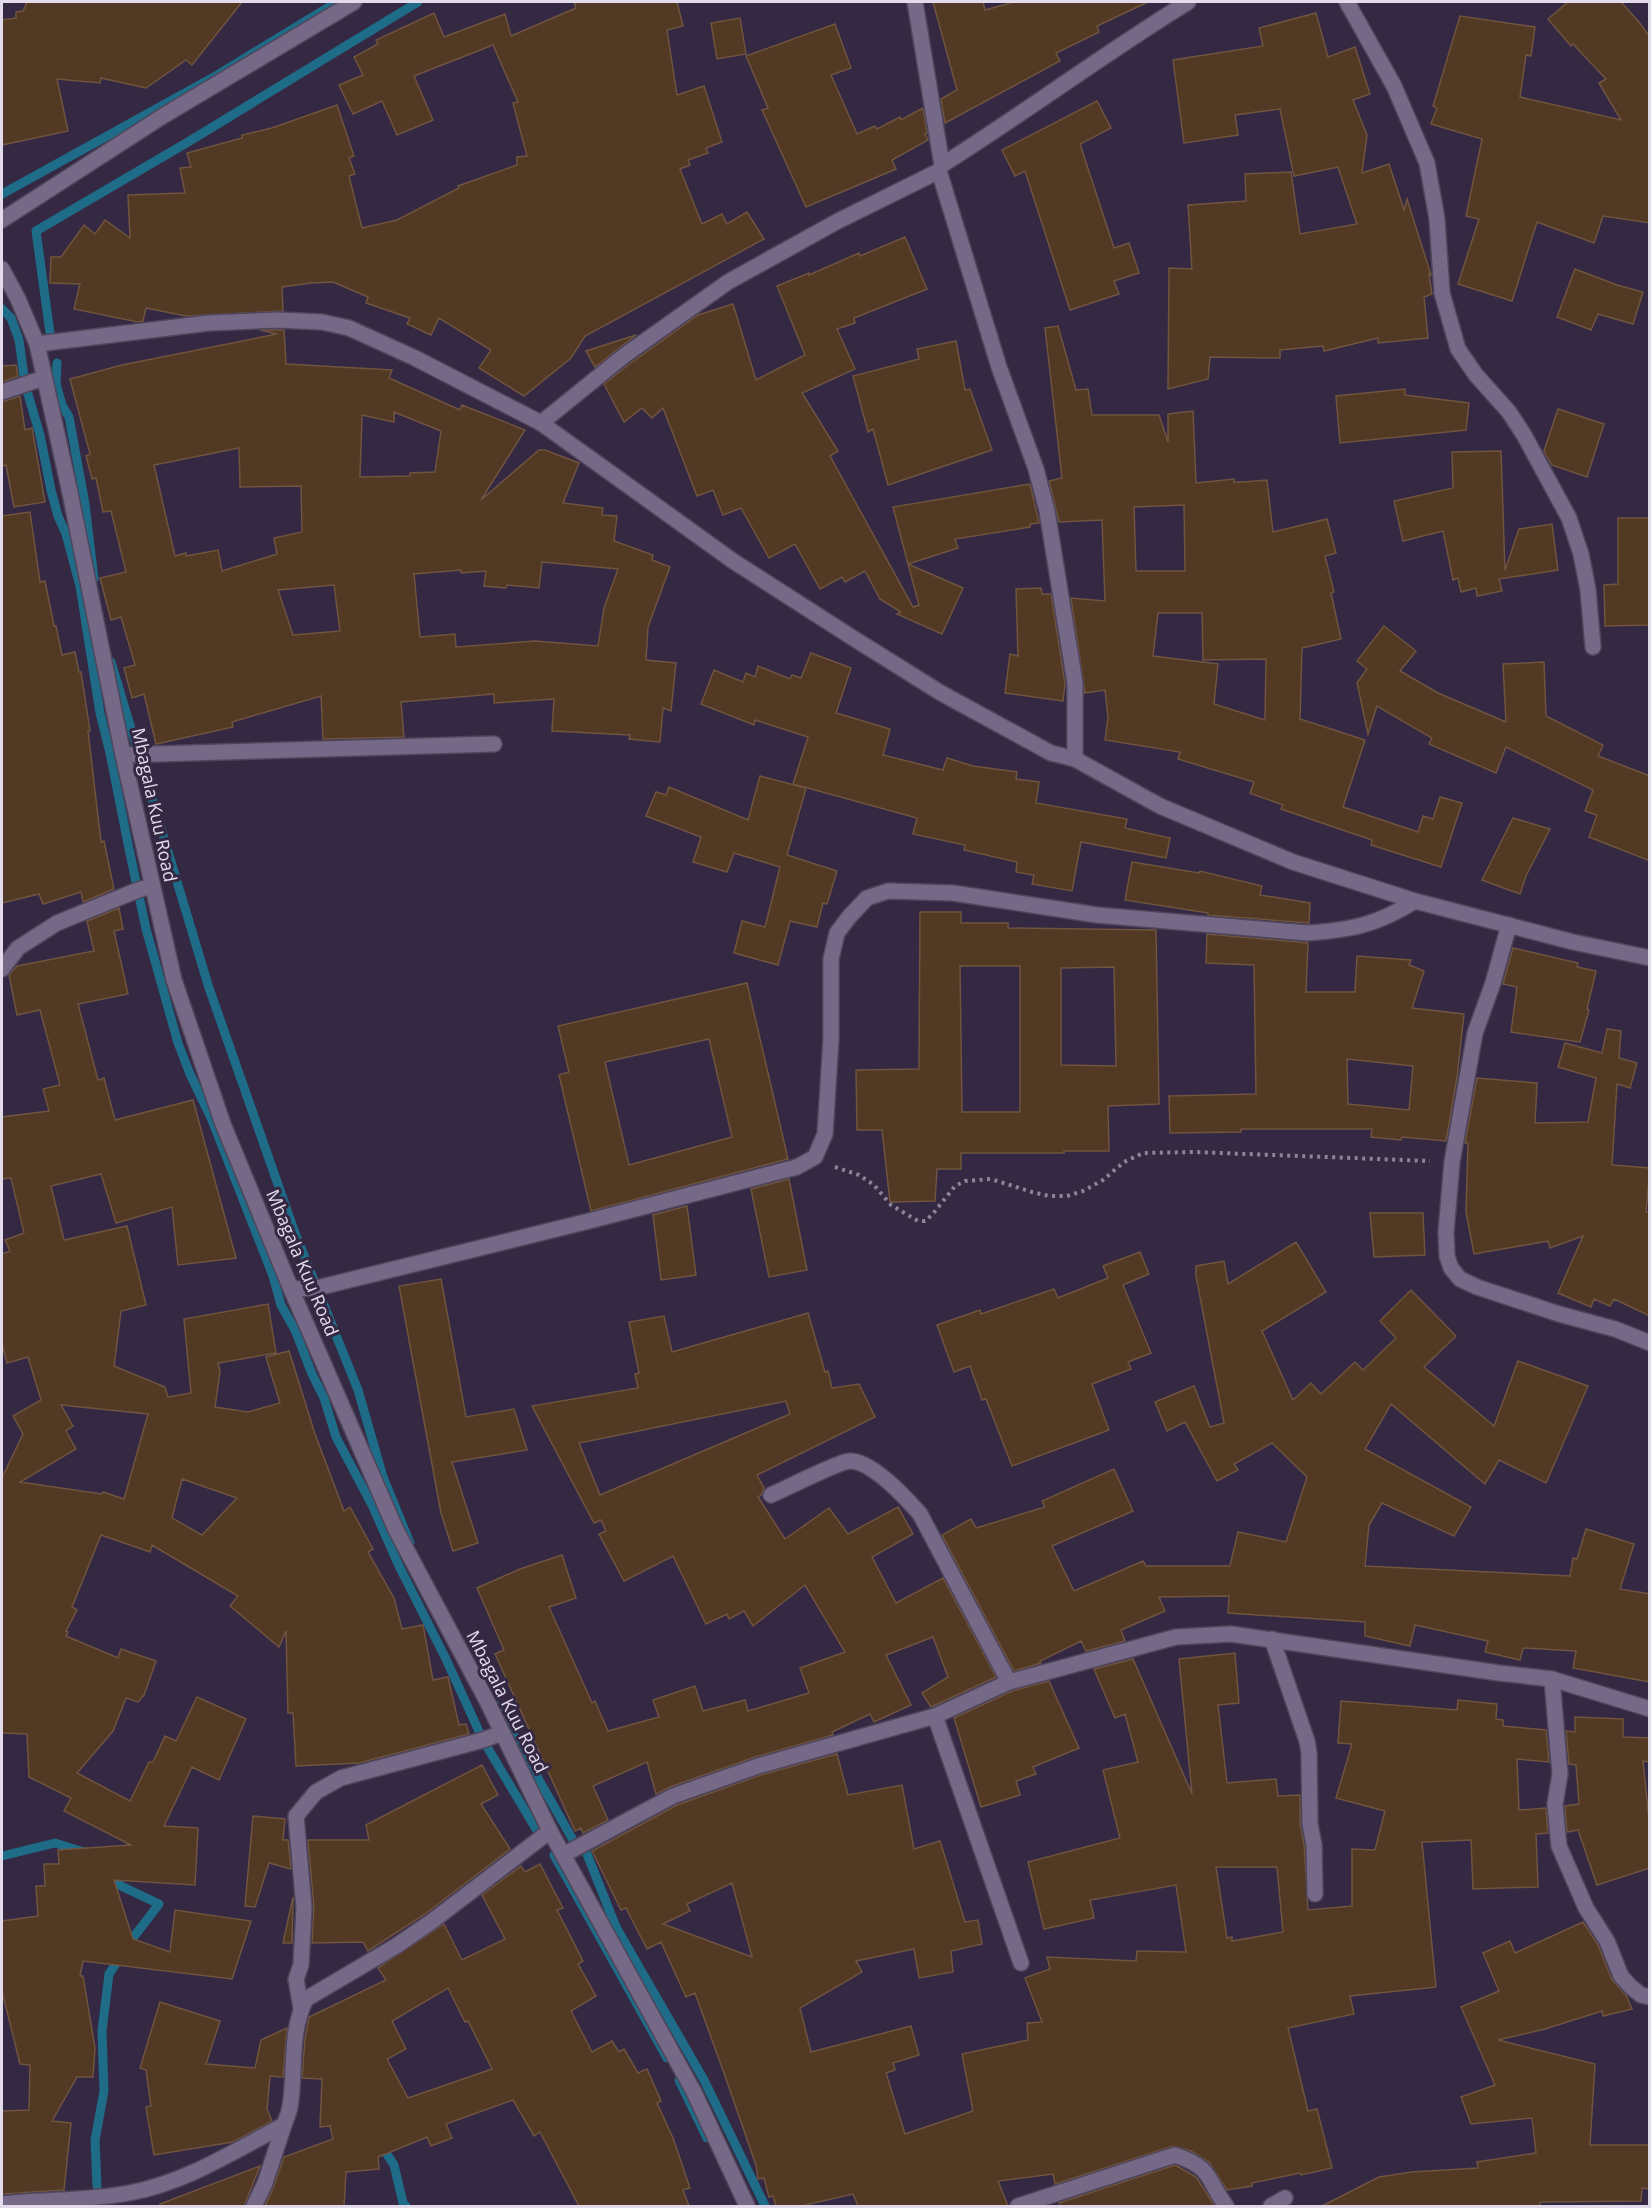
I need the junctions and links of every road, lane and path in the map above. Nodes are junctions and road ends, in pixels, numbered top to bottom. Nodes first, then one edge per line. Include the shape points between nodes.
1 (351, 2) edge
2 (915, 2) edge
3 (1188, 2) edge
4 (1347, 2) edge
5 (941, 168) junction
6 (2, 220) edge
7 (2, 268) edge
8 (37, 344) junction
9 (44, 378) junction
10 (2, 392) edge
11 (541, 423) junction
12 (1593, 647) dead end
13 (494, 744) dead end
14 (123, 755) junction
15 (1075, 759) junction
16 (152, 886) junction
17 (1415, 901) junction
18 (1509, 926) junction
19 (1650, 958) edge
20 (2, 969) edge
21 (815, 1157) junction
22 (1452, 1162) junction
23 (291, 1290) junction
24 (1650, 1343) edge
25 (771, 1495) dead end
26 (1272, 1640) junction
27 (1552, 1679) junction
28 (1008, 1682) junction
29 (1650, 1709) edge
30 (935, 1716) junction
31 (502, 1733) junction
32 (550, 1831) junction
33 (564, 1855) junction
34 (1315, 1894) dead end
35 (1021, 1963) dead end
36 (1650, 1997) edge
37 (301, 2008) junction
38 (284, 2125) junction
39 (1285, 2198) dead end
40 (2, 2204) edge
41 (254, 2206) edge
42 (747, 2206) edge
43 (1018, 2206) edge
44 (1226, 2206) edge
45 (1271, 2206) edge

1 - 6 street
2 - 5 street
3 - 5 street
4 - 12 street via 1394,86 1427,163 1437,219 1442,293 1458,349 1509,412 1569,518 1588,590
5 - 11 street via 728,282 625,355
5 - 15 street via 999,367 1047,511 1075,684
7 - 8 street, Mbagala Kuu Road
8 - 9 street, Mbagala Kuu Road
8 - 11 street via 209,323 322,322 349,328 416,358
9 - 10 street
9 - 14 street, Mbagala Kuu Road
11 - 15 street via 733,561 853,638 941,693 1051,753
13 - 14 street
14 - 16 street, Mbagala Kuu Road
15 - 17 street via 1180,815 1293,862
16 - 20 street via 57,923 18,948
16 - 23 street, Mbagala Kuu Road via 174,980 220,1113
17 - 18 street
17 - 21 street via 1369,925 1307,933 1097,915 942,892 888,891 867,898 837,933 831,959 825,1134
18 - 19 street
18 - 22 street via 1475,1034
21 - 22 path via 859,1175 891,1205 918,1221 925,1221 955,1186 965,1181 991,1179 1049,1196 1066,1196 1103,1180 1124,1162 1143,1153
21 - 23 street via 797,1167 589,1221 317,1288
22 - 24 street via 1447,1256 1460,1279
23 - 31 street, Mbagala Kuu Road via 396,1530
25 - 28 street via 848,1461 864,1464 920,1514
26 - 27 street
26 - 28 street via 1231,1634 1176,1638
26 - 34 street via 1307,1741
27 - 29 street
27 - 36 street via 1560,1774 1555,1804 1558,1846 1621,1976 1641,1995
28 - 30 street
30 - 33 street via 758,1766 673,1796
30 - 35 street
31 - 32 street, Mbagala Kuu Road
31 - 37 street via 341,1778 316,1792 299,1811 296,1816 304,1908 301,1965 296,1979
32 - 33 street, Mbagala Kuu Road
32 - 37 street via 396,1946 310,1995
33 - 42 street, Mbagala Kuu Road via 694,2092
37 - 38 street via 290,2106
38 - 40 street via 185,2176 140,2190 74,2200
38 - 41 street
39 - 45 street
43 - 44 street via 1175,2155 1202,2167

